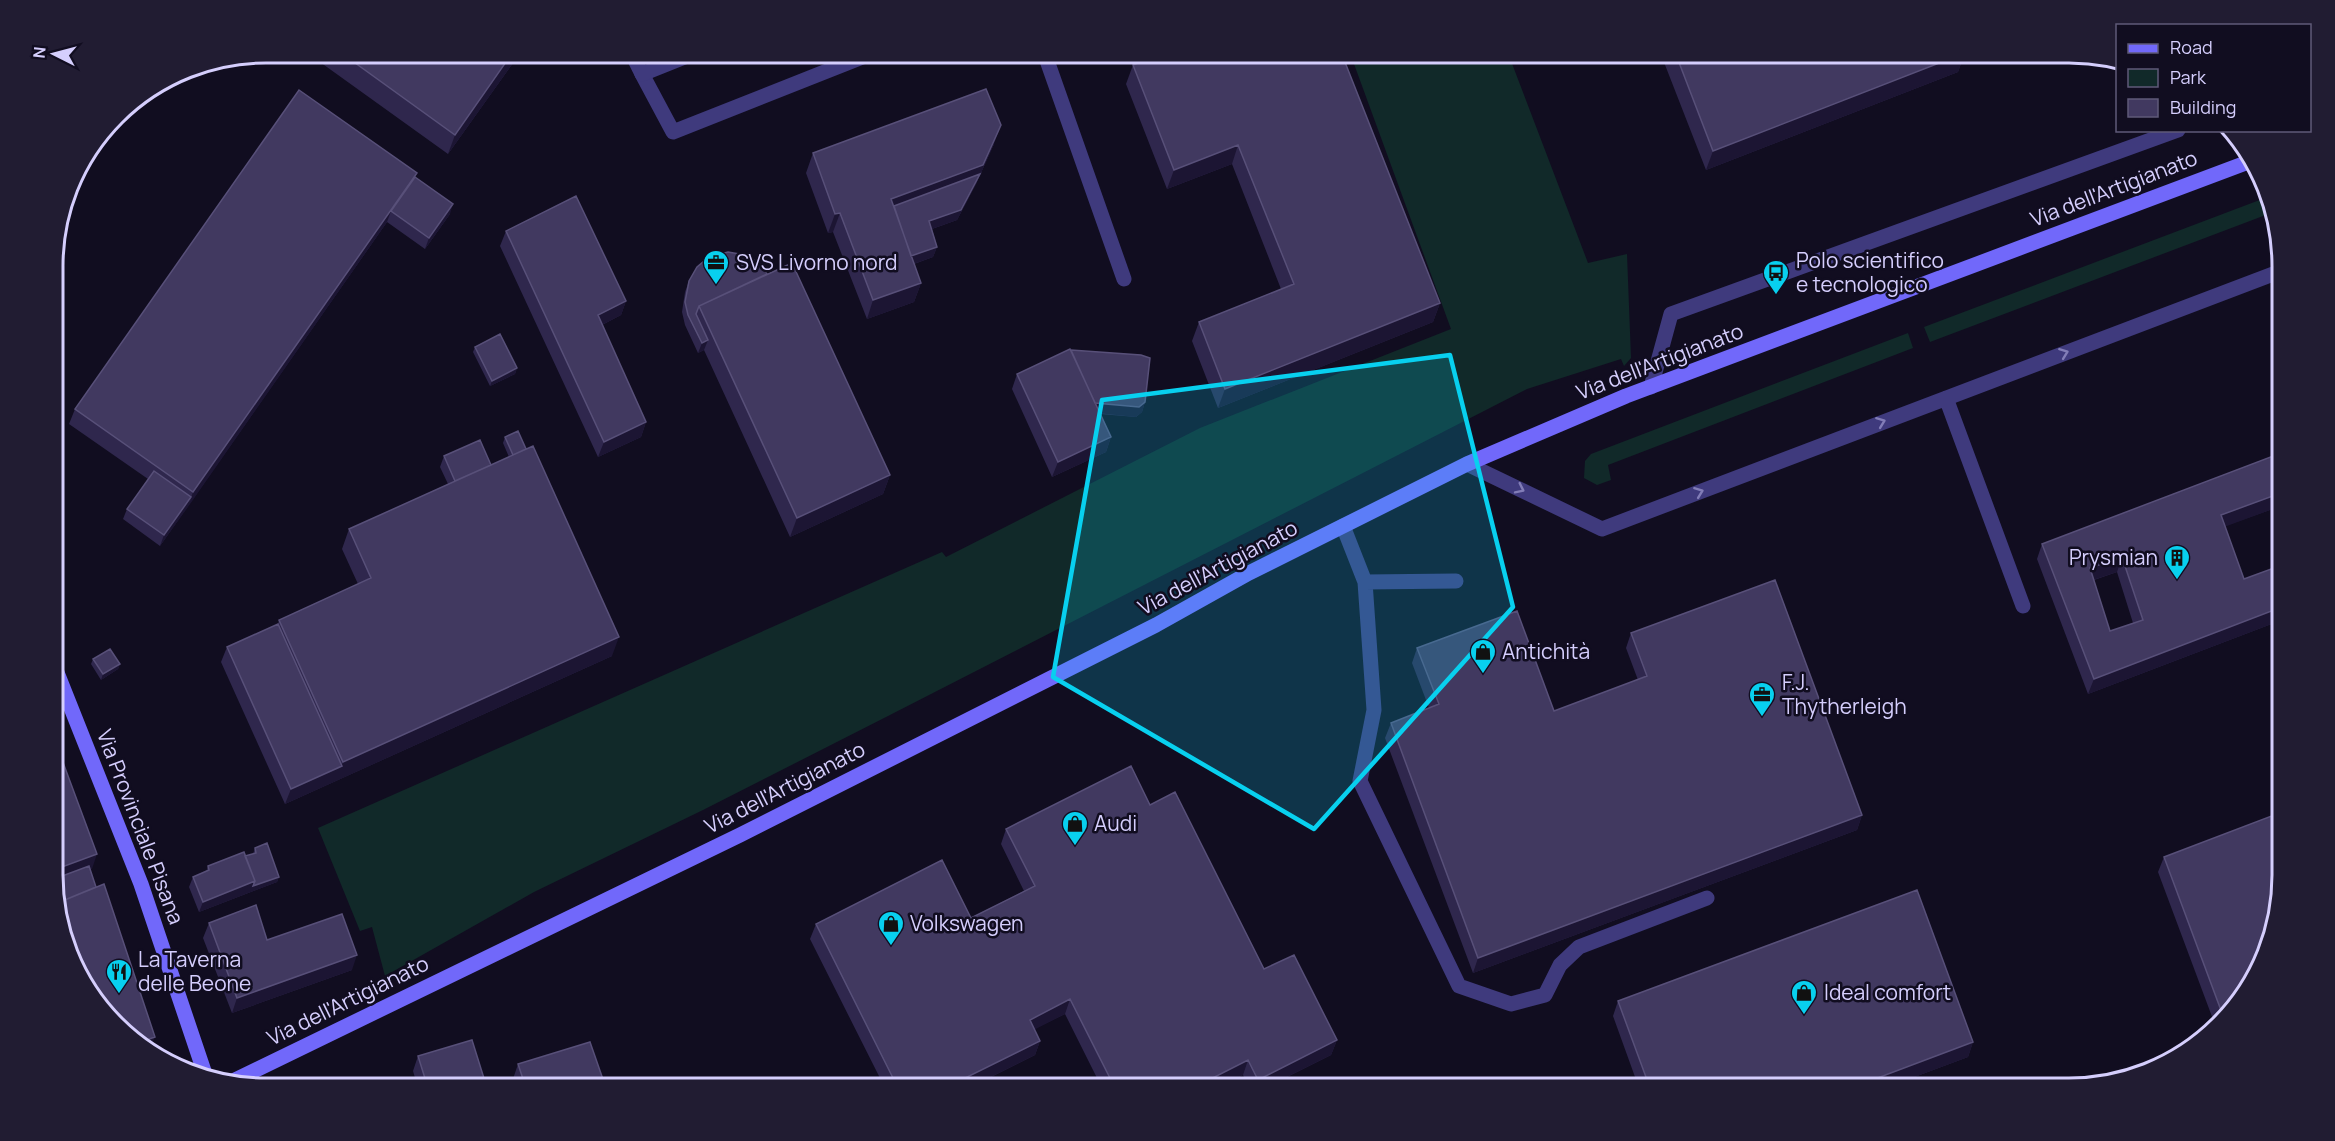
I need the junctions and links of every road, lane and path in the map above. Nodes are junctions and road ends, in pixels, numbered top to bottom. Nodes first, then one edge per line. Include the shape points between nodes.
1 (636, 63) edge
2 (670, 63) edge
3 (848, 63) edge
4 (1048, 63) edge
5 (642, 74) junction
6 (2172, 132) edge
7 (2244, 163) edge
8 (2272, 274) edge
9 (1124, 279) dead end
10 (1651, 387) junction
11 (1946, 398) junction
12 (1467, 464) junction
13 (1343, 526) junction
14 (1456, 581) dead end
15 (1365, 582) junction
16 (2023, 606) dead end
17 (63, 701) edge
18 (1707, 898) edge
19 (204, 1068) edge
20 (242, 1076) edge

1 - 5 street
2 - 5 street
3 - 5 street via 673,132
4 - 9 street
6 - 10 street via 1671,314
7 - 10 street, Via dell'Artigianato
11 -> 8 street
10 - 12 street, Via dell'Artigianato
12 -> 11 street via 1602,529
11 - 16 street
12 - 13 street, Via dell'Artigianato
13 - 15 street
13 - 20 street, Via dell'Artigianato via 740,835
14 - 15 street
15 - 18 street via 1374,710 1360,781 1459,986 1511,1004 1545,995 1560,965 1579,947
17 - 19 street, Via Provinciale Pisana via 149,905

